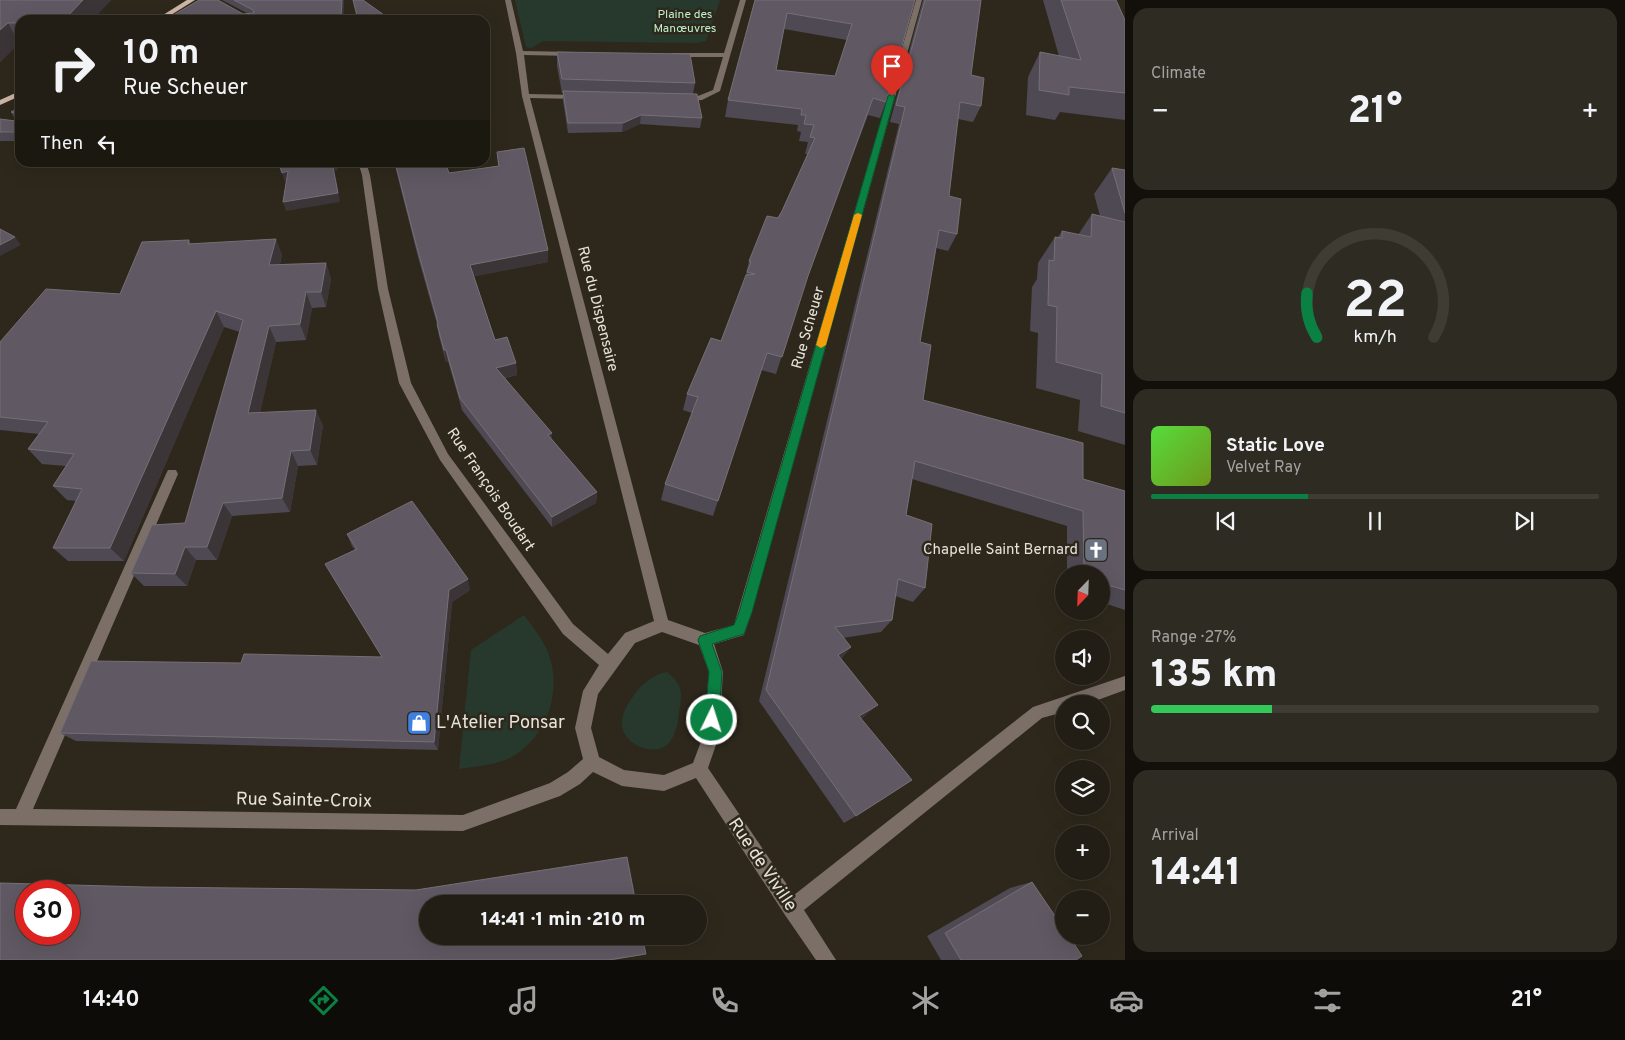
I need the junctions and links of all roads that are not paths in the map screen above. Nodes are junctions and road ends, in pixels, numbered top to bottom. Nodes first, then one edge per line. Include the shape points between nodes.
1 (192, 0) edge
2 (508, 0) edge
3 (744, 0) edge
4 (919, 0) edge
5 (166, 15) edge
6 (520, 53) junction
7 (579, 54) edge
8 (669, 54) edge
9 (728, 55) junction
10 (15, 96) edge
11 (526, 96) junction
12 (583, 97) edge
13 (668, 99) edge
14 (0, 103) edge
15 (364, 167) edge
16 (172, 474) dead end
17 (662, 625) junction
18 (704, 640) junction
19 (609, 664) junction
20 (1125, 683) edge
21 (1090, 695) edge
22 (1055, 707) edge
23 (592, 762) junction
24 (699, 769) junction
25 (0, 817) edge
26 (21, 817) junction
27 (791, 909) junction
28 (827, 960) edge

1 - 5 main road
2 - 6 street, Rue du Dispensaire
3 - 9 street
4 - 18 street, Rue Scheuer via 739,630
6 - 7 street
6 - 11 street, Rue du Dispensaire
8 - 9 street
9 - 13 street via 716,91 693,100
10 - 14 main road
11 - 12 street
11 - 17 street, Rue du Dispensaire
15 - 19 street, Rue François Boudart via 383,289 405,383 444,457 568,629
16 - 26 street
17 - 18 street
17 - 19 street via 630,638
18 - 24 street via 716,672 711,736
19 - 23 street via 591,691 583,728
20 - 21 street
22 - 27 street via 1038,712
23 - 24 street via 622,778 664,783
23 - 26 street, Rue Sainte-Croix via 554,790 463,823
24 - 27 street, Rue de Viville
25 - 26 street, Rue Sainte-Croix
27 - 28 street, Rue de Viville

